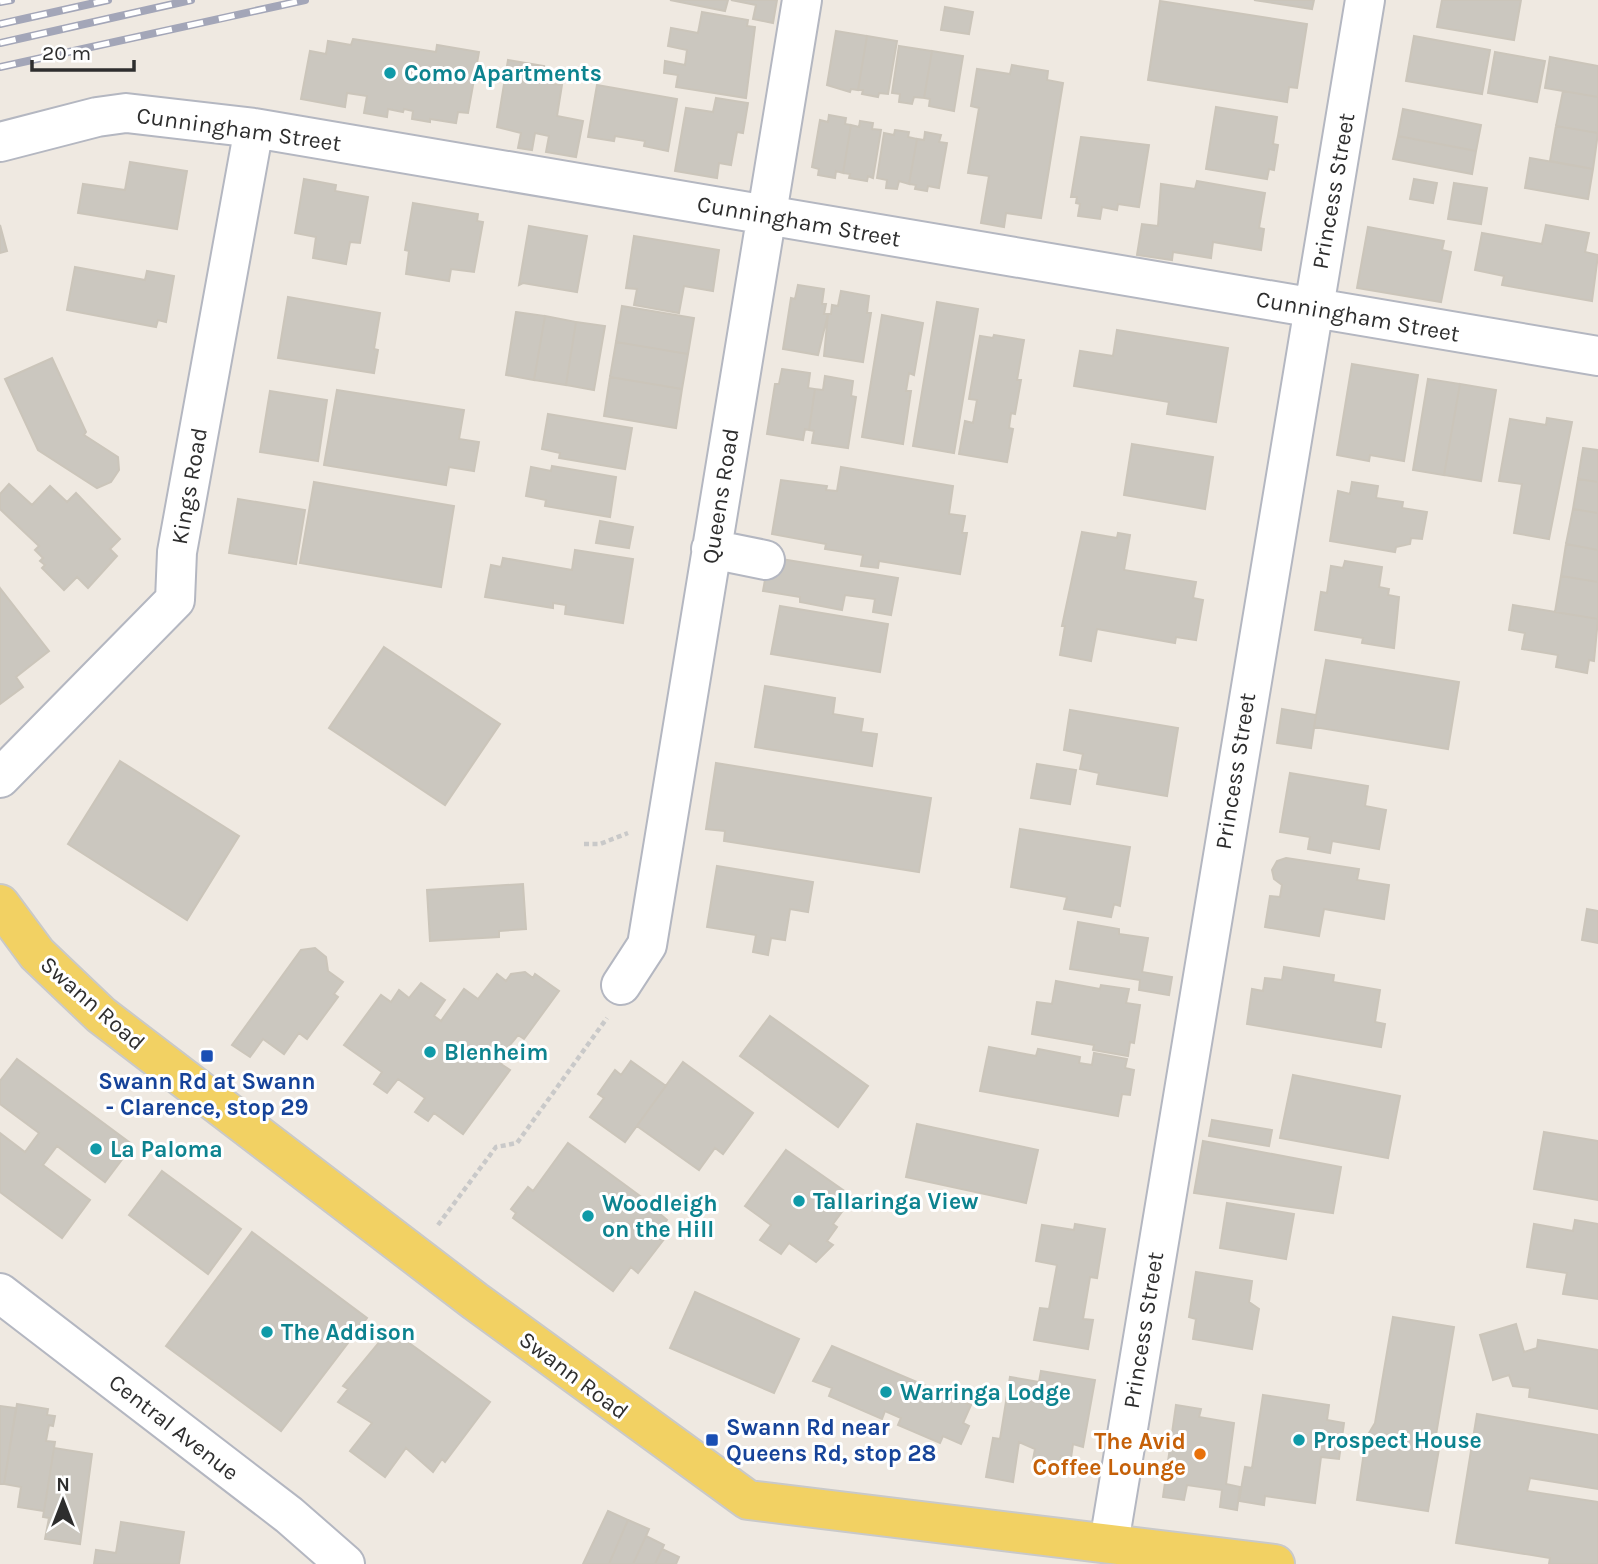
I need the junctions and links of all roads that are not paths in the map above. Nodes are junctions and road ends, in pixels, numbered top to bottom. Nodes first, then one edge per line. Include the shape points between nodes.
1 (802, 0) edge
2 (1365, 0) edge
3 (254, 128) junction
4 (0, 142) edge
5 (766, 215) junction
6 (1313, 309) junction
7 (1598, 356) edge
8 (711, 549) junction
9 (765, 560) dead end
10 (0, 778) edge
11 (0, 904) edge
12 (615, 1001) road end
13 (0, 1293) edge
14 (1109, 1543) junction
15 (345, 1564) edge
16 (1275, 1564) edge

1 - 5 street, Queens Road
2 - 6 street, Princess Street
3 - 4 street, Cunningham Street via 126,113
3 - 5 street, Cunningham Street
3 - 10 street, Kings Road via 177,552 175,600
5 - 6 street, Cunningham Street
5 - 8 street, Queens Road
6 - 7 street, Cunningham Street
6 - 14 street, Princess Street
8 - 9 street
8 - 12 street, Queens Road via 647,945
11 - 14 main road, Swann Road via 37,954 101,1015 735,1493 773,1505
13 - 15 street, Central Avenue via 289,1515
14 - 16 main road, Swann Road

